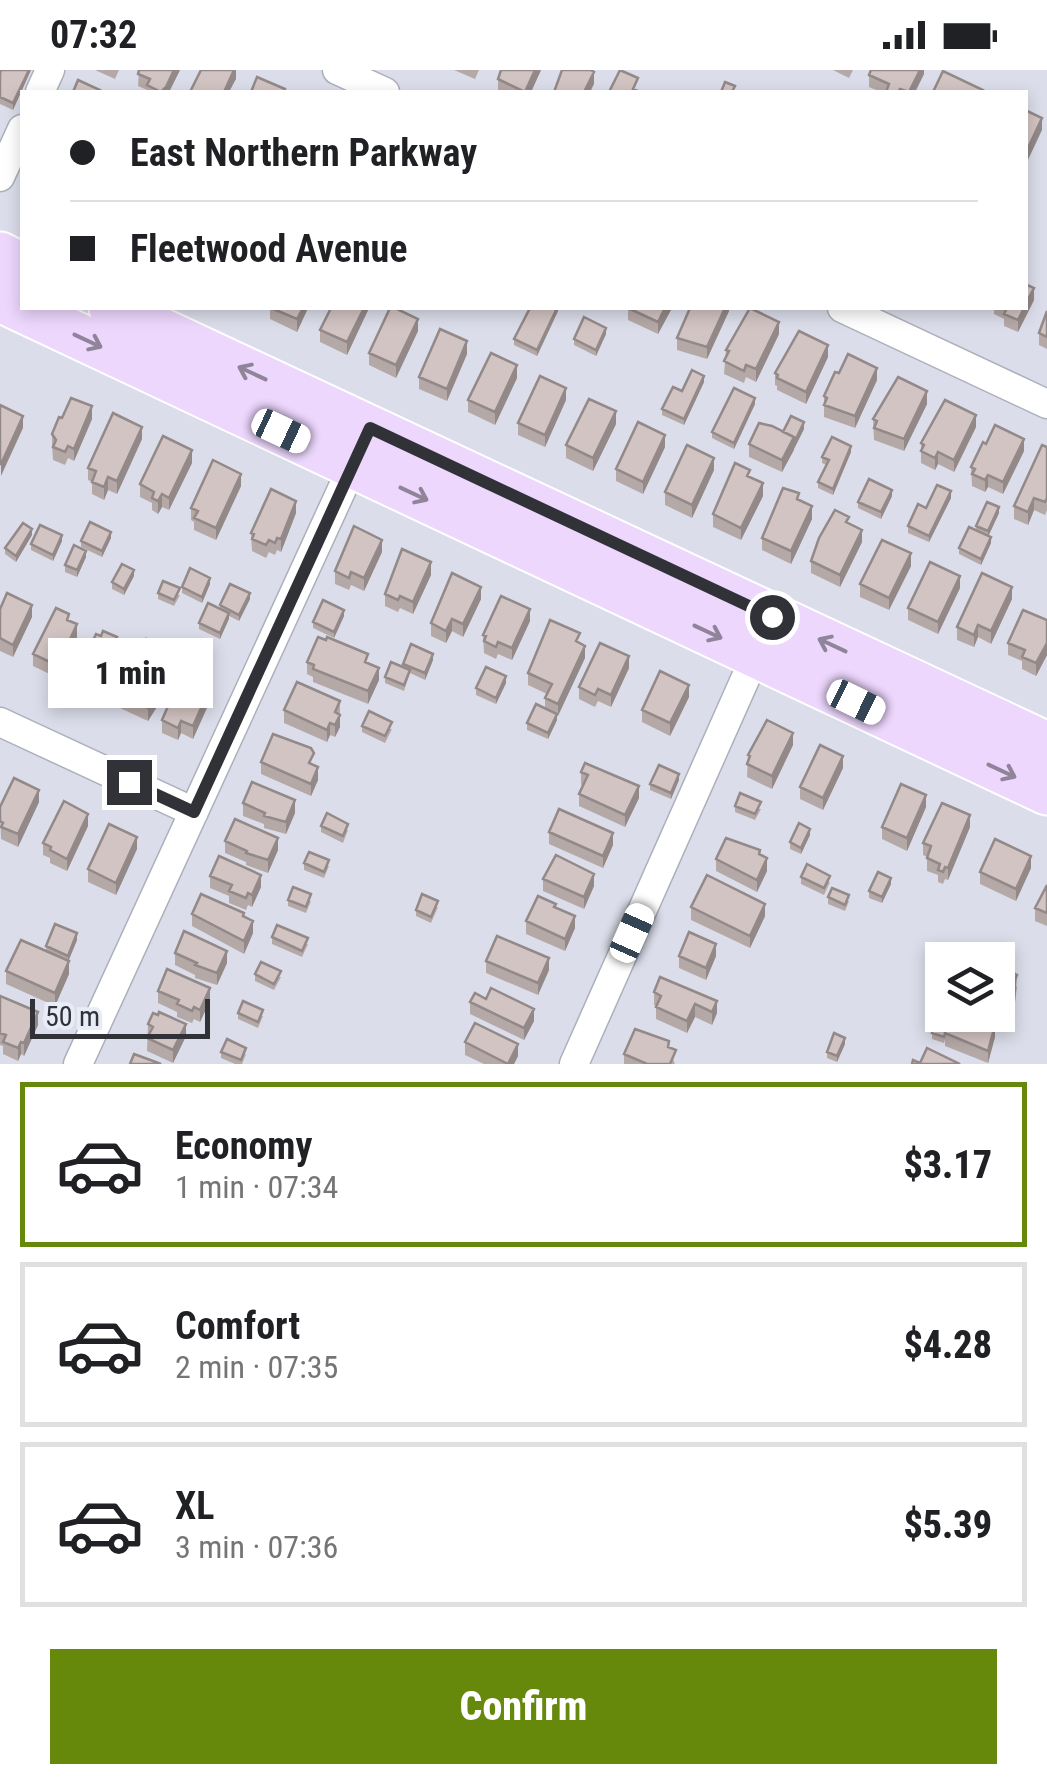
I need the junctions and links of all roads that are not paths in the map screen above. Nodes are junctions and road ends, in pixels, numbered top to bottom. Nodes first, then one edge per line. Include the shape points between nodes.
1 (337, 70) edge
2 (381, 90) edge
3 (20, 133) edge
4 (0, 177) edge
5 (27, 310) edge
6 (116, 310) edge
7 (846, 310) edge
8 (1047, 404) edge
9 (361, 447) junction
10 (764, 636) junction
11 (0, 722) edge
12 (1047, 746) edge
13 (1047, 792) edge
14 (194, 812) junction
15 (78, 1064) edge
16 (574, 1064) edge

1 - 2 street
3 - 4 street
5 -> 9 main road
9 -> 6 main road
7 - 8 street
9 - 10 main road
9 - 14 street
12 -> 10 main road
10 -> 13 main road
10 - 16 street
11 - 14 street
14 - 15 street

